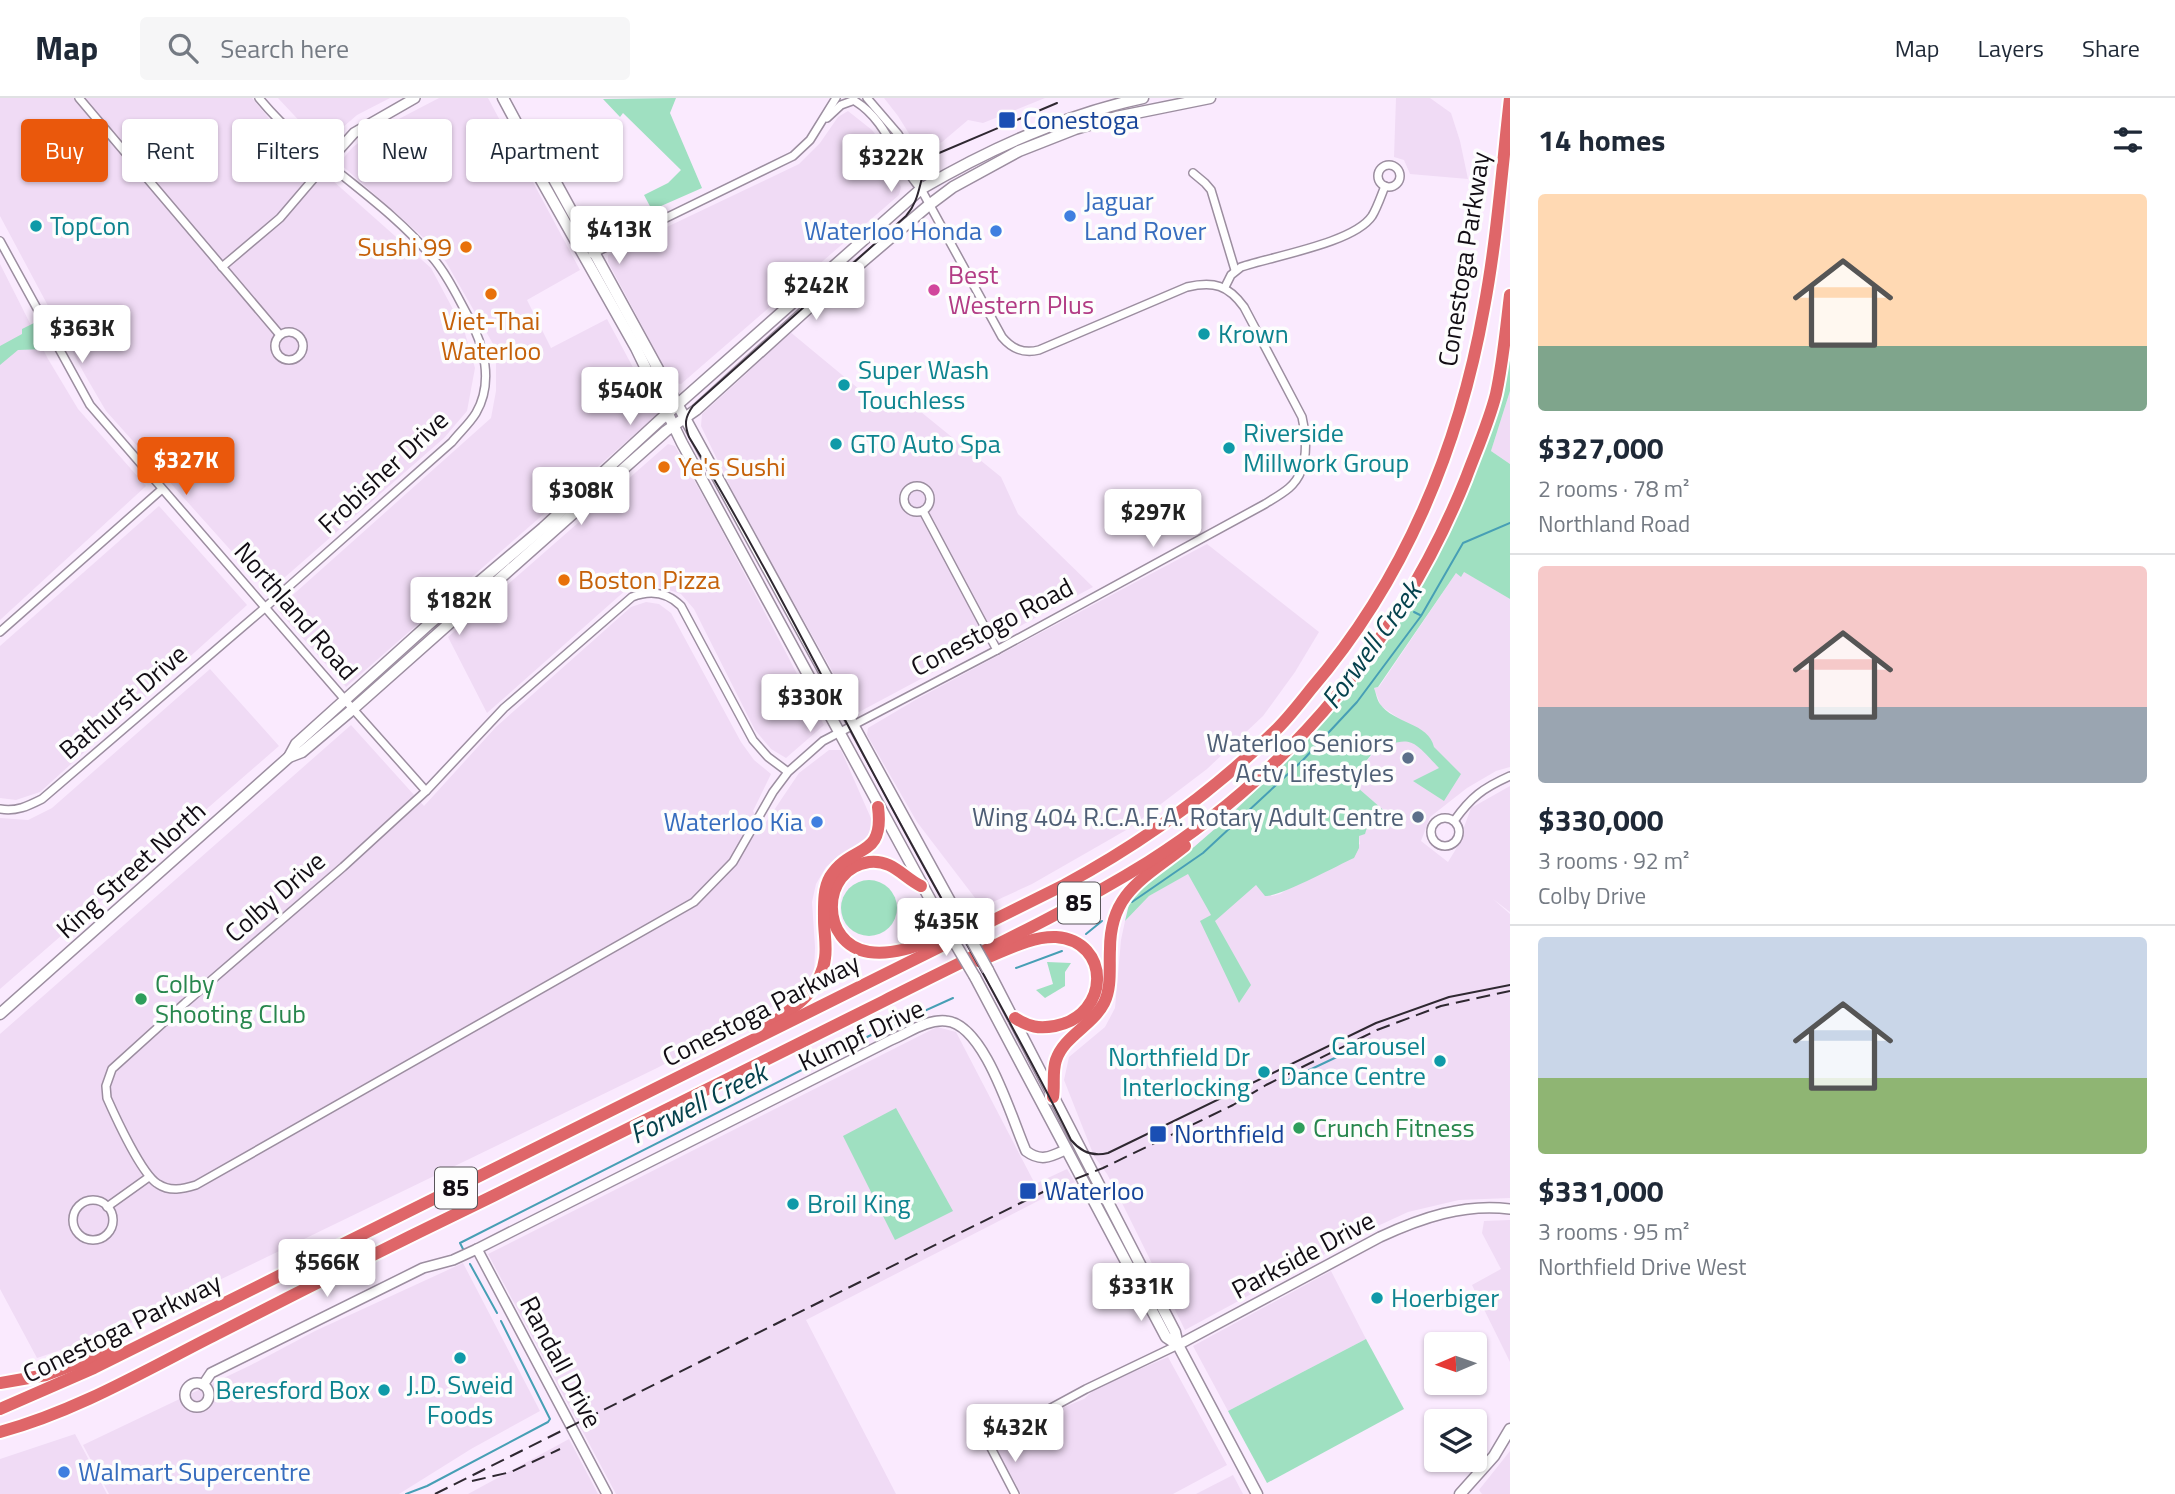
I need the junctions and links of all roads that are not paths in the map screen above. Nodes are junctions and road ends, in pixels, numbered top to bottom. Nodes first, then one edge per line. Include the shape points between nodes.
1 (79, 98) edge
2 (259, 98) edge
3 (415, 98) edge
4 (503, 98) edge
5 (836, 98) edge
6 (867, 98) edge
7 (1143, 98) edge
8 (1210, 98) edge
9 (1510, 98) edge
10 (853, 100) edge
11 (1110, 106) junction
12 (281, 119) edge
13 (1107, 120) junction
14 (821, 124) junction
15 (344, 144) edge
16 (1192, 173) dead end
17 (344, 177) edge
18 (311, 182) edge
19 (1385, 186) dead end
20 (920, 189) junction
21 (929, 205) junction
22 (0, 241) edge
23 (589, 255) junction
24 (222, 267) junction
25 (1236, 270) junction
26 (1225, 287) junction
27 (1510, 295) edge
28 (280, 335) dead end
29 (1510, 345) edge
30 (1495, 396) junction
31 (679, 404) junction
32 (668, 413) junction
33 (686, 418) junction
34 (673, 426) junction
35 (161, 490) junction
36 (923, 511) dead end
37 (265, 608) junction
38 (0, 632) edge
39 (997, 650) junction
40 (345, 700) junction
41 (353, 709) junction
42 (853, 725) junction
43 (838, 732) junction
44 (289, 757) junction
45 (788, 772) junction
46 (1510, 776) edge
47 (426, 791) junction
48 (1235, 798) junction
49 (878, 807) junction
50 (0, 809) edge
51 (1454, 821) dead end
52 (921, 886) junction
53 (1018, 908) junction
54 (911, 988) junction
55 (0, 1014) edge
56 (1015, 1018) junction
57 (735, 1051) junction
58 (1053, 1097) junction
59 (1065, 1150) junction
60 (149, 1177) junction
61 (1101, 1186) junction
62 (1089, 1193) junction
63 (107, 1207) junction
64 (1510, 1209) edge
65 (477, 1250) junction
66 (1135, 1251) junction
67 (1127, 1263) junction
68 (178, 1326) junction
69 (1178, 1345) junction
70 (0, 1383) edge
71 (204, 1385) dead end
72 (0, 1409) edge
73 (1510, 1429) edge
74 (0, 1432) edge
75 (1465, 1493) edge
76 (607, 1494) edge
77 (1015, 1494) edge
78 (1258, 1494) edge

1 - 24 street
2 - 12 street, Frobisher Drive
3 - 15 street via 354,133
4 - 23 main road via 538,163 550,172
5 - 14 street
6 - 20 street via 898,134 916,167
7 - 11 main road, King Street North
8 - 13 main road, King Street North
9 - 53 highway, Conestoga Parkway / 85 via 1484,309 1466,391 1425,509 1362,622 1279,727 1217,784 1114,858
10 - 14 street
10 - 20 street via 878,120
11 - 13 main road
11 - 20 main road, King Street North via 1027,134
13 - 21 main road, King Street North via 1019,151
14 - 23 street via 810,141 784,162
16 - 25 street via 1211,190
17 - 37 street, Frobisher Drive via 395,219 448,278 484,352 483,394 476,412 452,442
18 - 24 street via 280,218
19 - 25 street via 1372,216 1358,229
20 - 21 street
20 - 31 main road, King Street North
21 - 26 street via 1002,337 1022,351 1039,350 1187,287
21 - 33 main road, King Street North
22 - 35 street, Northland Road via 89,405
23 - 31 main road
23 - 32 main road
24 - 28 street
25 - 26 street
26 - 39 street, Conestogo Road via 1244,307 1302,417 1305,455 1291,486
27 - 30 highway, Conestoga Parkway / 85
29 - 30 highway
30 - 48 highway, Conestoga Parkway / 85 via 1452,512 1388,629 1308,728
31 - 32 main road, King Street North
31 - 33 main road
32 - 34 main road
32 - 40 main road, King Street North
33 - 34 main road, King Street North
33 - 42 main road
34 - 41 main road, King Street North
34 - 43 main road
35 - 37 street, Northland Road
35 - 38 street
36 - 39 street
37 - 40 street, Northland Road
37 - 50 street, Bathurst Drive via 42,799 26,807
39 - 42 street, Conestogo Road
40 - 41 street, Northland Road
40 - 44 main road, King Street North via 296,744
41 - 44 main road, King Street North via 302,752
41 - 47 street, Northland Road
42 - 43 street
42 - 56 main road, bridge
43 - 45 street
43 - 49 main road
44 - 55 main road, King Street North
45 - 47 street, Colby Drive via 753,740 681,606 670,596 650,593 632,597 504,708
45 - 60 street via 733,862 694,902 196,1185 165,1188
46 - 51 street via 1480,791
47 - 60 street, Colby Drive via 113,1069 107,1098
48 - 54 highway, Conestoga Parkway / 85 via 1150,860 1081,902
48 - 58 highway via 1218,818 1123,897 1110,938 1105,1001 1058,1054
49 - 52 main road
49 - 57 highway via 876,840 838,867 826,887 825,957 820,976 797,1004
52 - 53 highway via 884,864 854,867 842,875 833,892 836,930 855,948 884,953
52 - 59 main road, bridge via 975,977
53 - 57 highway, Conestoga Parkway / 85
54 - 56 highway via 1041,938 1072,941 1086,950 1098,982 1088,1008 1077,1019 1031,1027
54 - 74 highway, Conestoga Parkway / 85 via 84,1401
56 - 58 main road
57 - 68 highway, Conestoga Parkway / 85
58 - 61 main road
59 - 62 main road
59 - 65 street, Kumpf Drive via 1049,1158 1026,1151 1004,1092 978,1045 958,1024 934,1021
60 - 63 street
61 - 62 main road
61 - 66 main road
62 - 67 main road
63 - 63 street via 94,1200 78,1207 73,1216 77,1233 93,1240 106,1235 112,1223
64 - 69 street, Parkside Drive via 1461,1209 1413,1222
65 - 71 street, Kumpf Drive via 423,1268 211,1373
65 - 76 street, Randall Drive
66 - 67 main road
66 - 69 main road
67 - 69 main road via 1166,1337
68 - 70 highway via 46,1375
68 - 72 highway, Conestoga Parkway / 85 via 56,1387
69 - 77 street, Parkside Drive via 992,1440 990,1446
69 - 78 main road
73 - 75 main road

